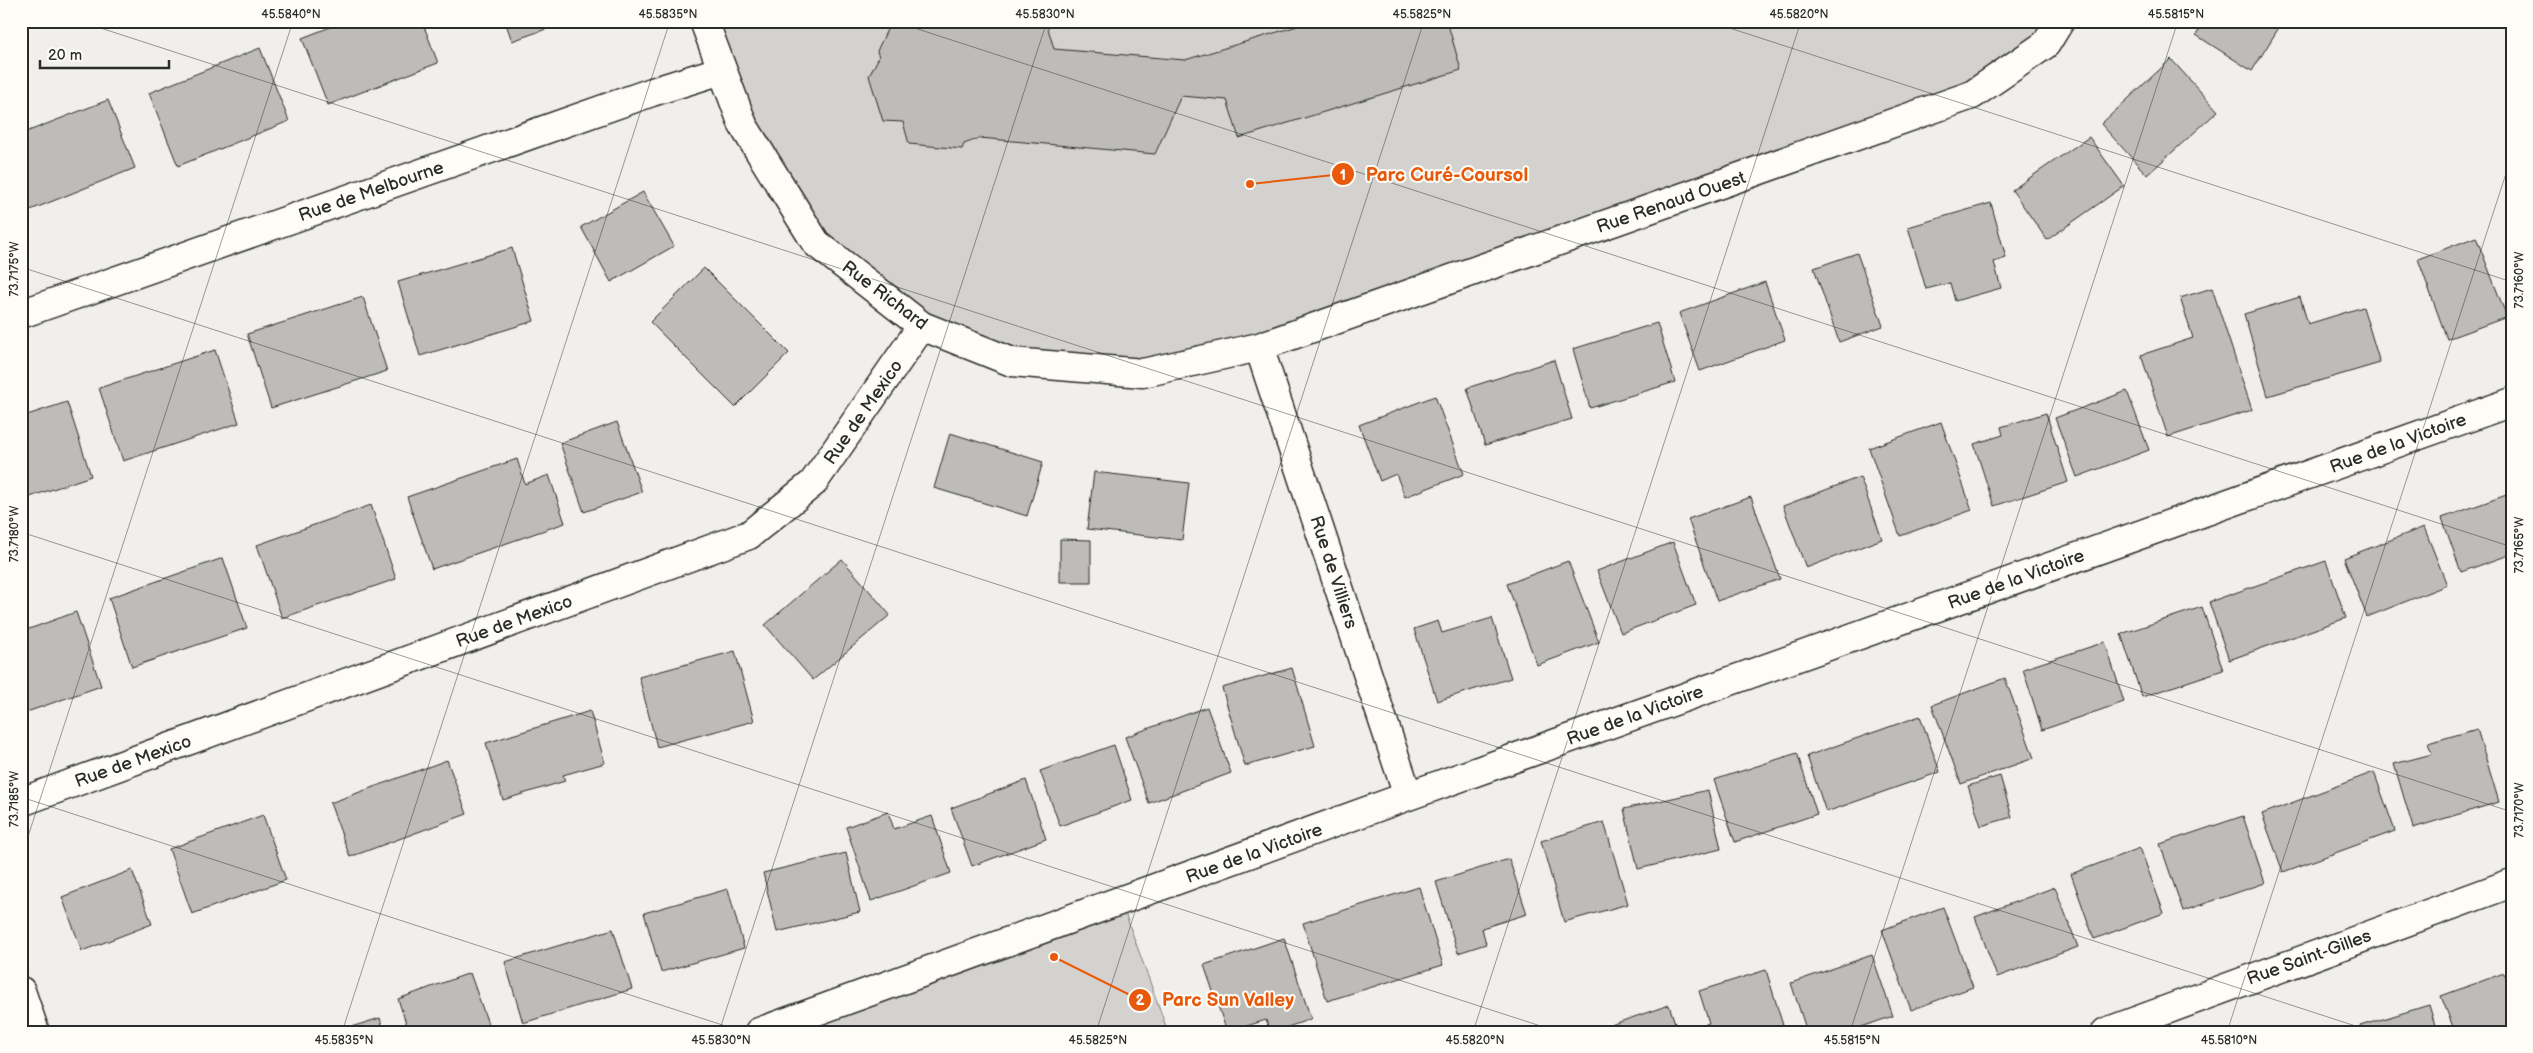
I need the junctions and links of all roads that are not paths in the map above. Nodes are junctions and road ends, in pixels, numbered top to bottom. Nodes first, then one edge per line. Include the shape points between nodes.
1 (704, 21) edge
2 (2060, 21) edge
3 (722, 70) junction
4 (21, 314) edge
5 (922, 326) junction
6 (1259, 347) junction
7 (2512, 402) edge
8 (1408, 796) junction
9 (21, 802) edge
10 (2512, 883) edge
11 (21, 991) edge
12 (35, 1032) edge
13 (759, 1032) edge
14 (2106, 1032) edge

1 - 3 street, Rue Richard
2 - 6 street, Rue Renaud Ouest via 2046,44 1972,96
3 - 4 street, Rue de Melbourne
3 - 5 street, Rue Richard via 743,125 816,243
5 - 6 street, Rue Richard via 1012,362 1143,374
5 - 9 street, Rue de Mexico via 812,483 749,535
6 - 8 street, Rue de Villiers
7 - 8 street, Rue de la Victoire
8 - 13 street, Rue de la Victoire
10 - 14 street, Rue Saint-Gilles
11 - 12 street

